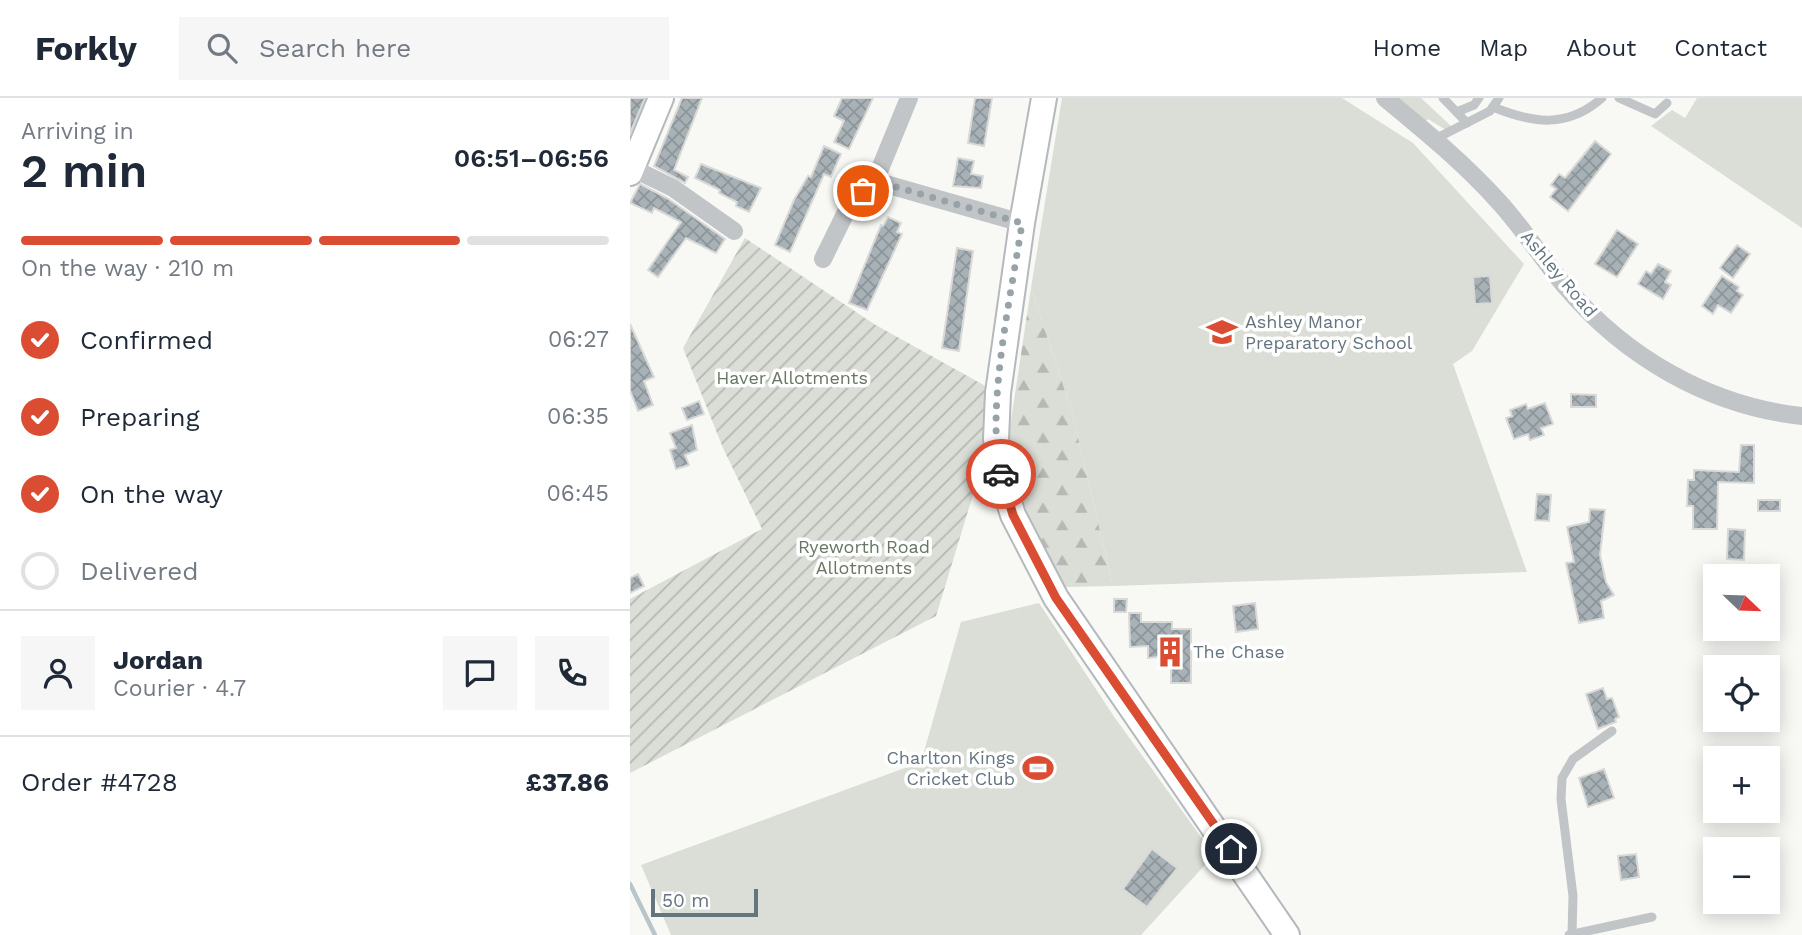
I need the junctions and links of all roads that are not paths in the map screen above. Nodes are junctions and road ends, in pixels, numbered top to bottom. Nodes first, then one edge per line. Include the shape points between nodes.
1 (661, 98) edge
2 (909, 98) edge
3 (1044, 98) edge
4 (1385, 98) edge
5 (1443, 98) edge
6 (1479, 98) edge
7 (1499, 98) edge
8 (1601, 98) edge
9 (1619, 98) edge
10 (1667, 103) dead end
11 (1493, 107) junction
12 (1458, 111) junction
13 (1467, 122) junction
14 (636, 138) edge
15 (1435, 139) junction
16 (631, 171) edge
17 (875, 181) junction
18 (1022, 223) junction
19 (734, 231) dead end
20 (823, 259) dead end
21 (1802, 416) edge
22 (1612, 731) dead end
23 (1652, 917) dead end
24 (1287, 935) edge
25 (1571, 935) edge

1 - 14 street
2 - 17 street
3 - 18 street
4 - 15 street, Ashley Road
5 - 12 lane
6 - 12 lane
7 - 11 lane
8 - 11 lane via 1577,115 1551,122
9 - 10 lane via 1655,114
11 - 13 lane
12 - 13 lane
13 - 15 lane
14 - 16 street
15 - 21 street, Ashley Road via 1502,204 1577,301 1628,345 1713,395
16 - 19 street via 673,188
17 - 18 street
17 - 20 street via 848,208
18 - 24 street via 997,416 998,463 1013,515 1056,598
22 - 25 lane via 1573,759 1562,778 1573,897
23 - 25 lane

